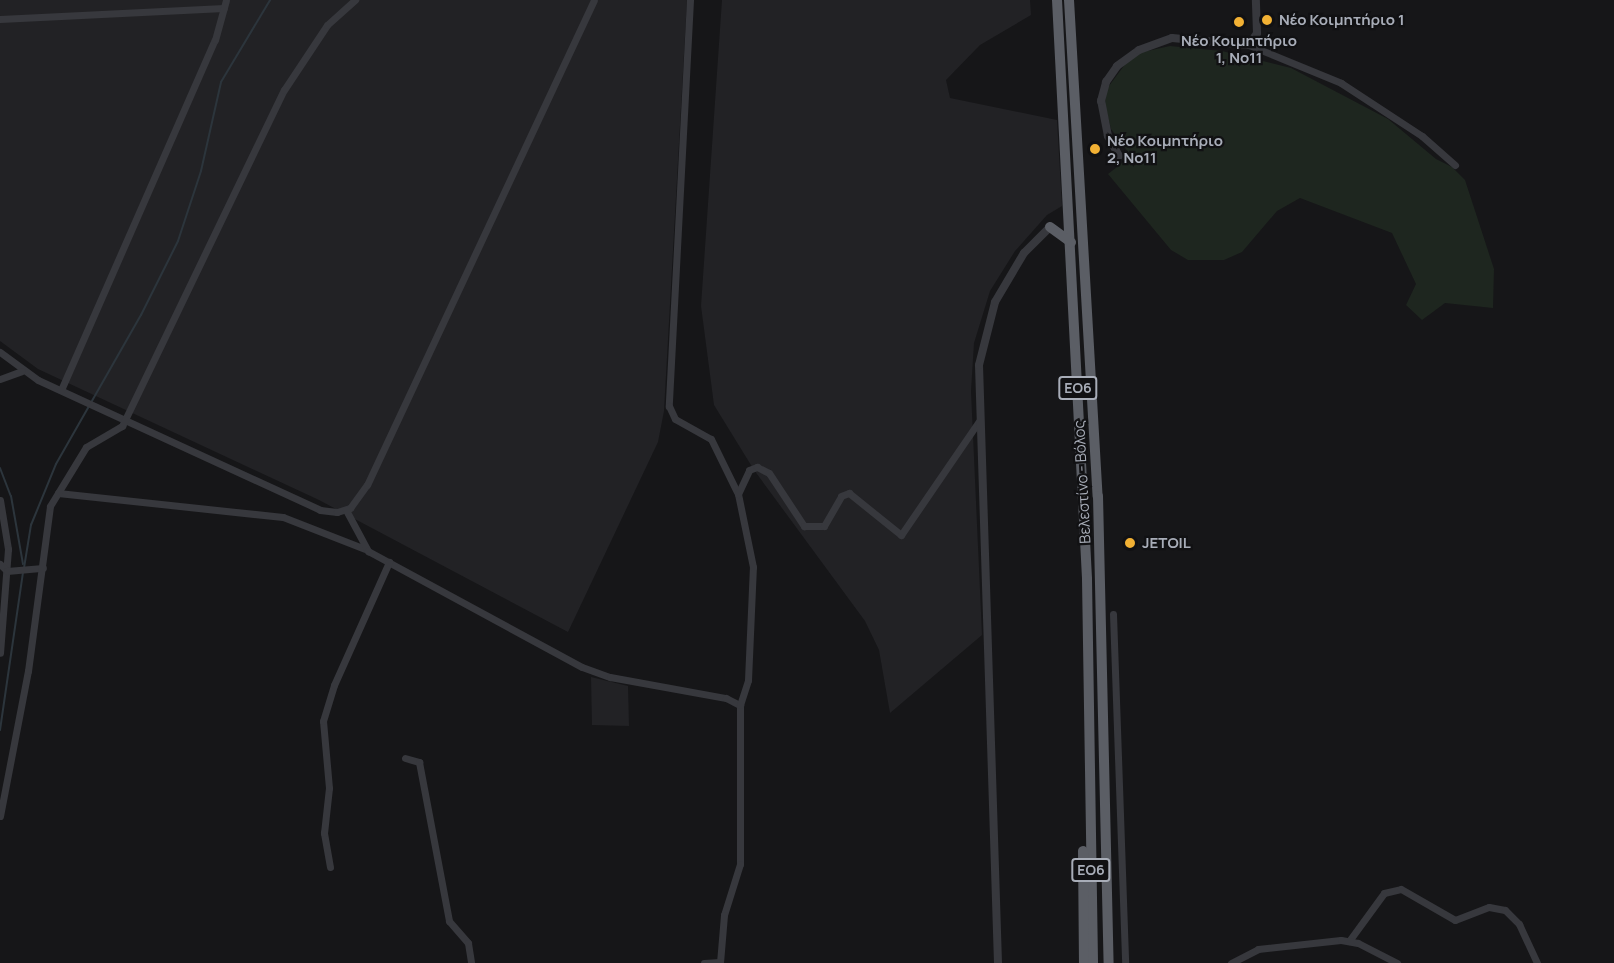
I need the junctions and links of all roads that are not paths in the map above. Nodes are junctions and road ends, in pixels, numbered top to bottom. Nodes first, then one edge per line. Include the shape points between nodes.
1 (355, 0) edge
2 (594, 0) edge
3 (690, 0) edge
4 (1057, 0) edge
5 (1068, 0) edge
6 (1256, 0) edge
7 (225, 4) edge
8 (0, 19) edge
9 (1248, 45) junction
10 (1119, 156) dead end
11 (1455, 165) dead end
12 (1069, 214) junction
13 (1050, 227) junction
14 (1071, 242) junction
15 (0, 352) edge
16 (21, 371) junction
17 (0, 379) edge
18 (61, 390) junction
19 (124, 419) junction
20 (979, 421) junction
21 (58, 493) junction
22 (738, 494) junction
23 (0, 500) edge
24 (346, 510) junction
25 (365, 549) junction
26 (389, 562) junction
27 (0, 564) edge
28 (43, 568) junction
29 (7, 571) junction
30 (1113, 614) dead end
31 (0, 653) edge
32 (1103, 676) junction
33 (1117, 676) junction
34 (740, 705) junction
35 (405, 758) dead end
36 (1089, 776) junction
37 (0, 816) edge
38 (330, 867) dead end
39 (1349, 941) junction
40 (720, 962) edge
41 (471, 963) edge
42 (704, 963) edge
43 (998, 963) edge
44 (1084, 963) edge
45 (1093, 963) edge
46 (1109, 963) edge
47 (1125, 963) edge
48 (1232, 963) edge
49 (1397, 963) edge
50 (1537, 963) edge

1 - 19 street via 327,25 284,90
2 - 24 street via 367,485
3 - 22 street via 669,406 675,419 711,439
4 - 12 highway, Βελεστίνο - Βόλος / ΕΟ6
5 - 32 highway, Βελεστίνο - Βόλος / ΕΟ6 via 1098,496
6 - 9 street via 1257,33
7 - 8 street
7 - 18 street via 206,60
9 - 10 street via 1172,38 1125,59 1109,76 1101,101 1108,136
9 - 11 street via 1341,83 1422,136
12 - 13 highway
12 - 14 highway, Βελεστίνο - Βόλος / ΕΟ6
13 - 14 highway
13 - 20 street via 1014,268 986,324 979,365
14 - 36 highway, Βελεστίνο - Βόλος / ΕΟ6 via 1087,579
15 - 16 street
16 - 17 street
16 - 18 street
18 - 19 street
19 - 21 street via 120,429 86,447
19 - 24 street via 320,510
20 - 22 street via 969,429 941,480 901,535 849,493 841,496 824,526 804,526 761,468 749,470
20 - 43 street
21 - 25 street via 283,517
21 - 28 street via 48,517
22 - 34 street via 753,567 748,680
23 - 29 street
24 - 25 street
25 - 26 street
26 - 34 street via 593,672
26 - 38 street via 334,685 323,721 329,788 324,833
27 - 29 street
28 - 29 street
28 - 37 street
29 - 31 street
30 - 33 street
32 - 33 street
32 - 46 highway, Βελεστίνο - Βόλος / ΕΟ6
33 - 47 street
34 - 40 street via 740,864 724,915
35 - 41 street via 419,762 449,921 468,943
36 - 44 highway via 1083,850
36 - 45 highway, Βελεστίνο - Βόλος / ΕΟ6
39 - 48 street via 1258,949
39 - 49 street
39 - 50 street via 1388,890 1401,890 1455,920 1490,907 1505,910 1518,924
40 - 42 street

